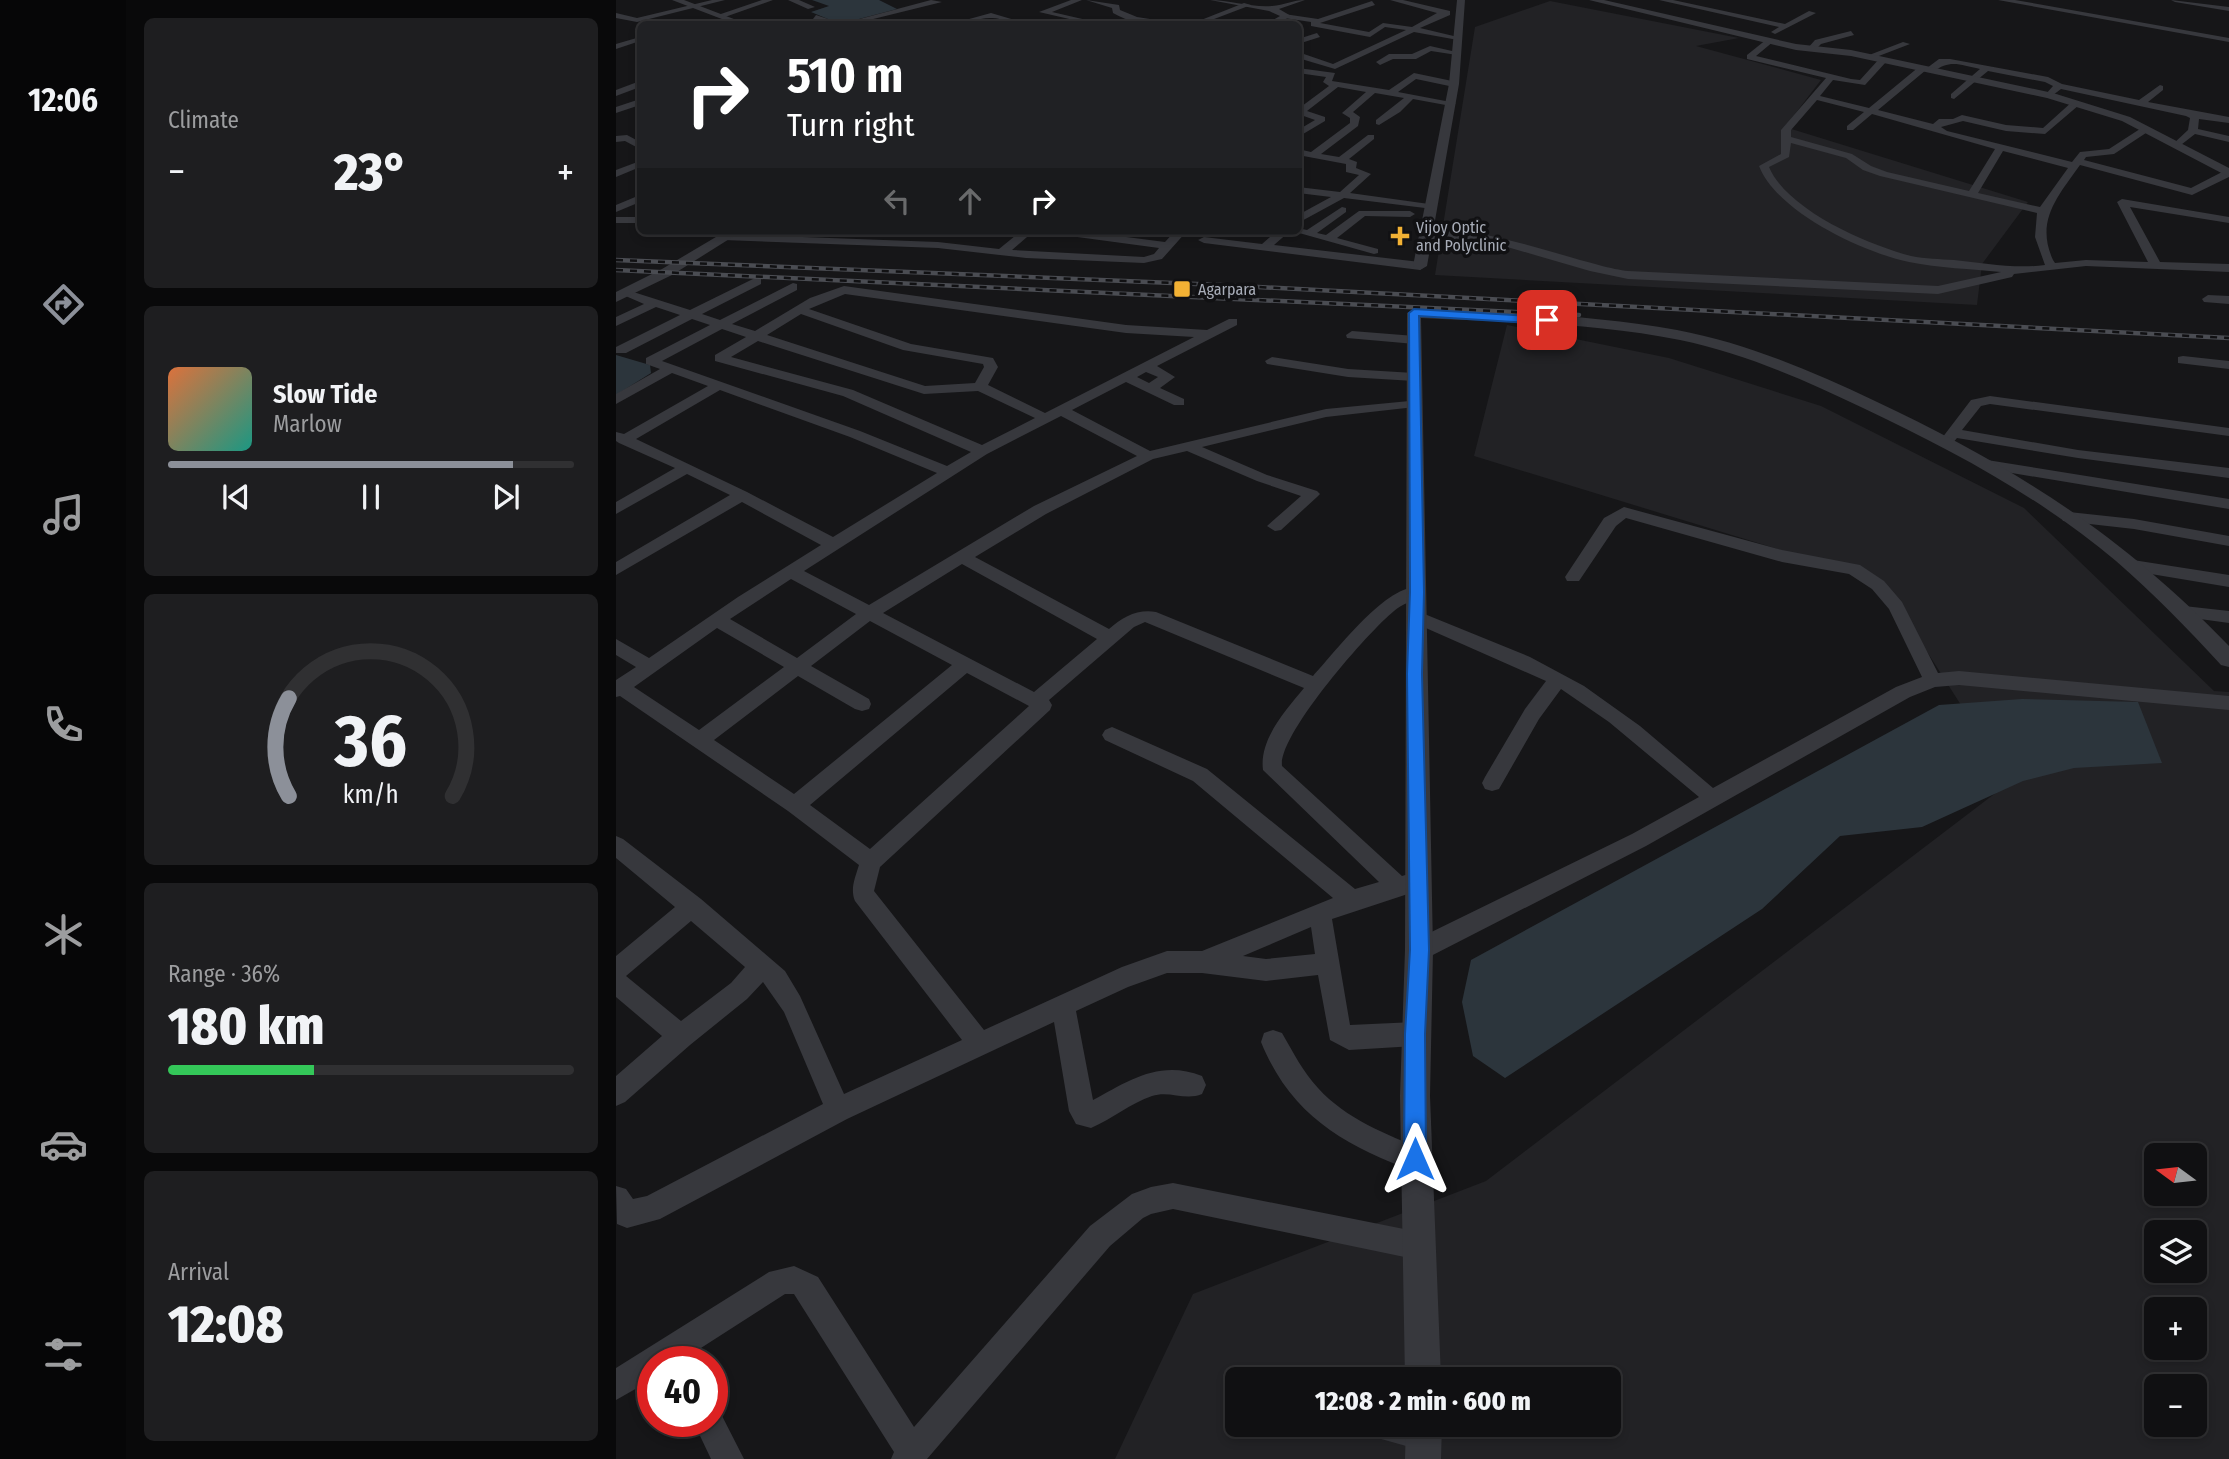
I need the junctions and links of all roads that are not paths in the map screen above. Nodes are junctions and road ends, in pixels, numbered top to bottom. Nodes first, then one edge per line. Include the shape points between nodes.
1 (676, 0) edge
2 (721, 0) edge
3 (769, 0) edge
4 (792, 0) edge
5 (950, 0) edge
6 (1078, 0) edge
7 (1090, 0) edge
8 (1214, 0) edge
9 (1301, 0) edge
10 (1358, 0) edge
11 (1382, 0) edge
12 (1394, 0) edge
13 (1461, 0) edge
14 (1593, 0) edge
15 (1663, 0) edge
16 (2001, 0) edge
17 (2175, 0) edge
18 (937, 1) edge
19 (1609, 1) edge
20 (2037, 2) edge
21 (1372, 3) junction
22 (1247, 5) junction
23 (811, 7) dead end
24 (694, 8) junction
25 (1267, 8) junction
26 (1704, 9) junction
27 (2091, 9) dead end
28 (2229, 9) edge
29 (888, 12) junction
30 (1444, 12) junction
31 (1812, 13) dead end
32 (616, 15) edge
33 (1287, 16) junction
34 (1461, 16) junction
35 (816, 17) dead end
36 (1073, 18) junction
37 (721, 19) junction
38 (910, 19) dead end
39 (620, 20) edge
40 (1681, 20) junction
41 (729, 21) edge
42 (826, 21) edge
43 (856, 21) edge
44 (967, 21) edge
45 (1012, 21) edge
46 (1064, 21) edge
47 (1084, 21) edge
48 (1151, 21) edge
49 (1203, 21) edge
50 (1227, 21) edge
51 (1277, 21) edge
52 (1318, 21) junction
53 (1796, 21) junction
54 (1786, 26) junction
55 (1414, 29) junction
56 (1852, 33) dead end
57 (1317, 35) dead end
58 (616, 36) edge
59 (1458, 38) junction
60 (637, 40) edge
61 (637, 40) edge
62 (1766, 40) junction
63 (2229, 40) edge
64 (1302, 41) edge
65 (1906, 44) dead end
66 (616, 47) edge
67 (1811, 49) junction
68 (1457, 53) junction
69 (1302, 56) edge
70 (1868, 57) junction
71 (1883, 60) junction
72 (1380, 62) dead end
73 (1335, 66) junction
74 (1986, 68) junction
75 (1353, 69) dead end
76 (1927, 69) junction
77 (1302, 71) edge
78 (1830, 79) junction
79 (1974, 79) junction
80 (1860, 83) junction
81 (616, 84) edge
82 (1454, 84) junction
83 (637, 85) edge
84 (637, 85) edge
85 (1336, 85) junction
86 (2059, 86) junction
87 (2160, 88) dead end
88 (1374, 90) junction
89 (1881, 91) junction
90 (616, 93) edge
91 (1391, 93) junction
92 (2049, 95) junction
93 (1411, 96) junction
94 (1954, 96) dead end
95 (1815, 97) junction
96 (2178, 102) dead end
97 (637, 103) edge
98 (1451, 103) junction
99 (2076, 103) junction
100 (2140, 104) junction
101 (1302, 108) edge
102 (1871, 109) junction
103 (616, 110) edge
104 (2171, 110) junction
105 (1302, 114) edge
106 (2193, 115) junction
107 (2229, 120) edge
108 (1379, 122) dead end
109 (1935, 127) junction
110 (1850, 128) dead end
111 (1302, 129) edge
112 (2047, 130) junction
113 (2146, 130) junction
114 (2193, 131) junction
115 (1371, 137) dead end
116 (1784, 138) junction
117 (616, 139) edge
118 (2229, 139) edge
119 (637, 142) edge
120 (2177, 145) junction
121 (2001, 147) junction
122 (2014, 150) junction
123 (1302, 153) edge
124 (1313, 155) junction
125 (1341, 160) junction
126 (2076, 164) junction
127 (2229, 173) edge
128 (2123, 188) junction
129 (1302, 190) edge
130 (1342, 195) junction
131 (1971, 195) junction
132 (637, 199) edge
133 (616, 209) edge
134 (1342, 210) dead end
135 (1429, 211) junction
136 (2043, 211) junction
137 (1302, 218) edge
138 (616, 220) edge
139 (637, 220) edge
140 (2229, 220) edge
141 (1303, 232) edge
142 (727, 235) edge
143 (746, 235) edge
144 (876, 235) edge
145 (1023, 235) edge
146 (1085, 235) edge
147 (1177, 235) edge
148 (1208, 235) edge
149 (1279, 235) edge
150 (1425, 236) junction
151 (1328, 239) junction
152 (861, 242) junction
153 (1167, 246) junction
154 (1264, 248) junction
155 (1002, 252) junction
156 (1416, 265) junction
157 (2156, 265) junction
158 (2052, 267) junction
159 (2229, 268) edge
160 (2023, 271) junction
161 (757, 281) dead end
162 (793, 287) dead end
163 (622, 296) edge
164 (2208, 299) dead end
165 (2229, 300) edge
166 (655, 303) junction
167 (800, 310) junction
168 (692, 314) junction
169 (616, 322) edge
170 (1233, 322) dead end
171 (722, 325) junction
172 (1208, 334) junction
173 (1352, 335) dead end
174 (756, 336) junction
175 (1415, 340) junction
176 (618, 349) edge
177 (651, 360) junction
178 (2183, 360) dead end
179 (776, 361) junction
180 (1272, 361) dead end
181 (2229, 365) edge
182 (1145, 366) junction
183 (671, 368) junction
184 (1126, 377) junction
185 (1414, 377) junction
186 (722, 386) junction
187 (979, 387) junction
188 (1149, 389) junction
189 (616, 400) edge
190 (1179, 402) dead end
191 (1415, 403) junction
192 (1059, 410) junction
193 (1043, 417) junction
194 (2228, 436) edge
195 (620, 438) edge
196 (1950, 438) junction
197 (1187, 446) junction
198 (982, 451) junction
199 (1148, 456) junction
200 (1987, 465) junction
201 (685, 468) junction
202 (948, 472) junction
203 (2229, 473) edge
204 (742, 495) junction
205 (2229, 505) edge
206 (616, 509) edge
207 (2069, 517) junction
208 (1275, 526) dead end
209 (2229, 541) edge
210 (833, 544) junction
211 (962, 557) junction
212 (2133, 566) junction
213 (616, 569) edge
214 (790, 571) junction
215 (1573, 577) dead end
216 (2229, 581) edge
217 (1416, 605) junction
218 (2185, 612) junction
219 (869, 613) junction
220 (2229, 617) edge
221 (717, 620) junction
222 (1110, 638) junction
223 (616, 646) edge
224 (2229, 659) edge
225 (965, 664) junction
226 (649, 666) junction
227 (797, 666) junction
228 (1558, 679) junction
229 (1933, 680) junction
230 (1316, 685) junction
231 (618, 688) edge
232 (1035, 701) junction
233 (2229, 703) edge
234 (862, 704) dead end
235 (1112, 734) dead end
236 (699, 740) junction
237 (1492, 783) dead end
238 (1704, 789) dead end
239 (795, 805) junction
240 (616, 845) edge
241 (871, 862) junction
242 (1408, 883) junction
243 (1352, 900) junction
244 (693, 906) junction
245 (1320, 914) junction
246 (1419, 950) junction
247 (757, 962) junction
248 (1202, 962) junction
249 (1330, 963) junction
250 (616, 970) edge
251 (616, 982) edge
252 (1063, 1007) junction
253 (1415, 1034) junction
254 (681, 1037) junction
255 (1273, 1042) dead end
256 (979, 1043) junction
257 (1193, 1085) dead end
258 (616, 1093) edge
259 (838, 1110) junction
260 (1415, 1159) junction
261 (616, 1199) edge
262 (1419, 1245) junction
263 (688, 1346) edge
264 (1423, 1367) edge
265 (637, 1374) edge
266 (616, 1385) edge
267 (716, 1437) edge
268 (910, 1456) edge
269 (728, 1459) edge

1 - 24 street
2 - 24 street
3 - 37 street
4 - 23 street
5 - 18 street
6 - 36 street via 1043,12
7 - 48 street via 1116,7 1122,16
8 - 22 street
9 - 25 street
10 - 21 street
11 - 21 street
12 - 30 street
13 - 34 street
14 - 19 street
15 - 26 street
16 - 20 street
17 - 28 street
18 - 29 street
19 - 40 street
20 - 27 street
20 - 63 street
21 - 52 street
22 - 25 street
22 - 49 street
24 - 37 street
24 - 39 street
25 - 33 street
25 - 50 street
26 - 40 street
26 - 53 street via 1716,4
26 - 54 street
29 - 38 street
29 - 43 street
30 - 34 street
30 - 55 street
31 - 53 street
32 - 39 street
33 - 51 street
33 - 52 street
34 - 59 street
35 - 42 street
36 - 46 street
36 - 47 street
37 - 41 street
40 - 62 street
44 - 45 street via 991,15
52 - 55 street via 1314,24 1367,35 1385,25
53 - 54 street
54 - 62 street
55 - 59 street
55 - 73 street
56 - 67 street via 1818,42
57 - 64 street
58 - 60 street
59 - 68 street
61 - 66 street
62 - 67 street
62 - 78 street via 1750,57
65 - 70 street
67 - 70 street
68 - 72 street via 1430,48 1415,56 1392,56
68 - 82 street
69 - 73 street
70 - 71 street
71 - 76 street
71 - 80 street
73 - 75 street
74 - 76 street via 1944,60
74 - 79 street
74 - 86 street
76 - 79 street
76 - 89 street
77 - 85 street via 1332,75 1326,82
78 - 80 street
78 - 95 street
79 - 92 street
79 - 94 street
80 - 89 street
81 - 83 street
82 - 91 street via 1414,76
82 - 98 street
84 - 90 street
85 - 88 street
85 - 101 street
86 - 92 street
86 - 100 street
87 - 100 street
88 - 91 street
88 - 124 street via 1347,113 1356,117 1355,124
89 - 102 street
91 - 93 street
92 - 99 street
93 - 98 street
93 - 108 street
95 - 102 street
95 - 116 street
96 - 104 street
97 - 103 street
98 - 135 street
99 - 112 street
99 - 113 street
100 - 104 street
102 - 109 street
102 - 110 street
104 - 106 street
105 - 111 street via 1322,119
106 - 107 street
106 - 114 street
109 - 112 street via 1962,118 2006,128
109 - 121 street via 1944,134
112 - 122 street
113 - 120 street
113 - 126 street via 2107,153 2086,153
114 - 118 street
114 - 120 street
115 - 125 street
116 - 131 street via 1849,156 1877,172
116 - 160 street via 1786,155 1764,166 1766,175 1801,210 1831,227 1910,259
117 - 119 street
120 - 127 street
121 - 122 street
121 - 131 street
122 - 126 street
123 - 124 street
124 - 125 street
125 - 130 street via 1353,164 1350,170 1366,175
126 - 128 street
126 - 136 street
127 - 128 street via 2192,192
128 - 140 street
128 - 157 street
129 - 130 street
130 - 135 street
130 - 137 street
131 - 136 street
132 - 133 street
134 - 141 street
135 - 150 street
135 - 151 street via 1363,213
136 - 158 street via 2040,242
138 - 139 street
141 - 151 street
142 - 163 street
143 - 152 street
144 - 152 street
145 - 155 street
146 - 153 street
147 - 153 street
148 - 154 street via 1204,240
149 - 154 street
150 - 156 street
150 - 160 street via 1501,241 1628,275 1932,290
151 - 156 street
152 - 155 street
153 - 155 street via 1150,260
154 - 156 street
157 - 158 street
157 - 159 street
158 - 160 street
161 - 168 street
162 - 171 street
163 - 166 street
164 - 165 street
166 - 168 street
166 - 169 street
167 - 172 street via 834,292 855,291 1137,330
167 - 174 street
167 - 187 street via 908,347 988,361 991,367
168 - 171 street
168 - 176 street
170 - 172 street
171 - 174 street
171 - 177 street
172 - 182 street
173 - 175 street
174 - 179 street
174 - 179 street via 720,358
175 - 185 street
175 - 196 street via 1414,313 1588,323 1680,336 1788,368
176 - 177 street
177 - 183 street
178 - 181 street
179 - 186 street
179 - 187 street via 924,390
179 - 198 street
180 - 185 street
182 - 184 street
182 - 188 street via 1168,377
183 - 186 street
183 - 189 street
184 - 188 street
184 - 192 street
185 - 191 street
186 - 195 street
186 - 202 street
187 - 193 street
188 - 190 street
191 - 197 street via 1326,413
191 - 217 street
192 - 193 street
192 - 199 street
193 - 198 street
194 - 196 street via 1990,400 1976,403
195 - 201 street
196 - 200 street
196 - 203 street
197 - 199 street
197 - 208 street via 1312,494
198 - 202 street
199 - 211 street via 1040,510
200 - 205 street
200 - 207 street
201 - 204 street
201 - 206 street
202 - 210 street
204 - 210 street
204 - 213 street
207 - 209 street
207 - 212 street
210 - 214 street
211 - 219 street
211 - 222 street
212 - 216 street
212 - 218 street
214 - 219 street
214 - 221 street
215 - 229 street via 1610,522 1623,512 1782,556 1854,569 1878,585 1896,606
217 - 228 street
217 - 230 street via 1389,605
217 - 242 street
218 - 220 street
218 - 224 street
219 - 225 street
219 - 227 street
221 - 226 street
221 - 227 street
222 - 230 street via 1137,618 1150,616
222 - 232 street
223 - 226 street
225 - 232 street
225 - 239 street
226 - 231 street
227 - 234 street
227 - 236 street
228 - 237 street
228 - 238 street via 1604,709
229 - 233 street via 1991,680
229 - 246 street via 1903,692 1614,853
230 - 242 street via 1277,741 1270,763 1273,770
231 - 236 street
232 - 241 street via 1043,705
235 - 243 street via 1200,775
236 - 239 street
239 - 241 street
240 - 244 street
241 - 256 street via 863,894
242 - 243 street
242 - 246 street
243 - 245 street
244 - 247 street
244 - 250 street
245 - 248 street
245 - 249 street
246 - 253 street
247 - 254 street via 757,971 739,991
247 - 259 street via 777,979 792,1004
248 - 249 street via 1266,970
248 - 252 street via 1151,967
249 - 253 street via 1343,1036
251 - 254 street
252 - 256 street
252 - 257 street via 1085,1115 1154,1083
253 - 260 street
254 - 258 street
255 - 260 street via 1303,1089 1328,1114 1377,1145
256 - 259 street
259 - 261 street via 650,1209 627,1214
260 - 262 street
262 - 264 street
262 - 268 street via 1173,1196 1154,1197 1124,1214 1100,1236
263 - 268 street via 779,1282 799,1279
265 - 266 street
267 - 269 street

